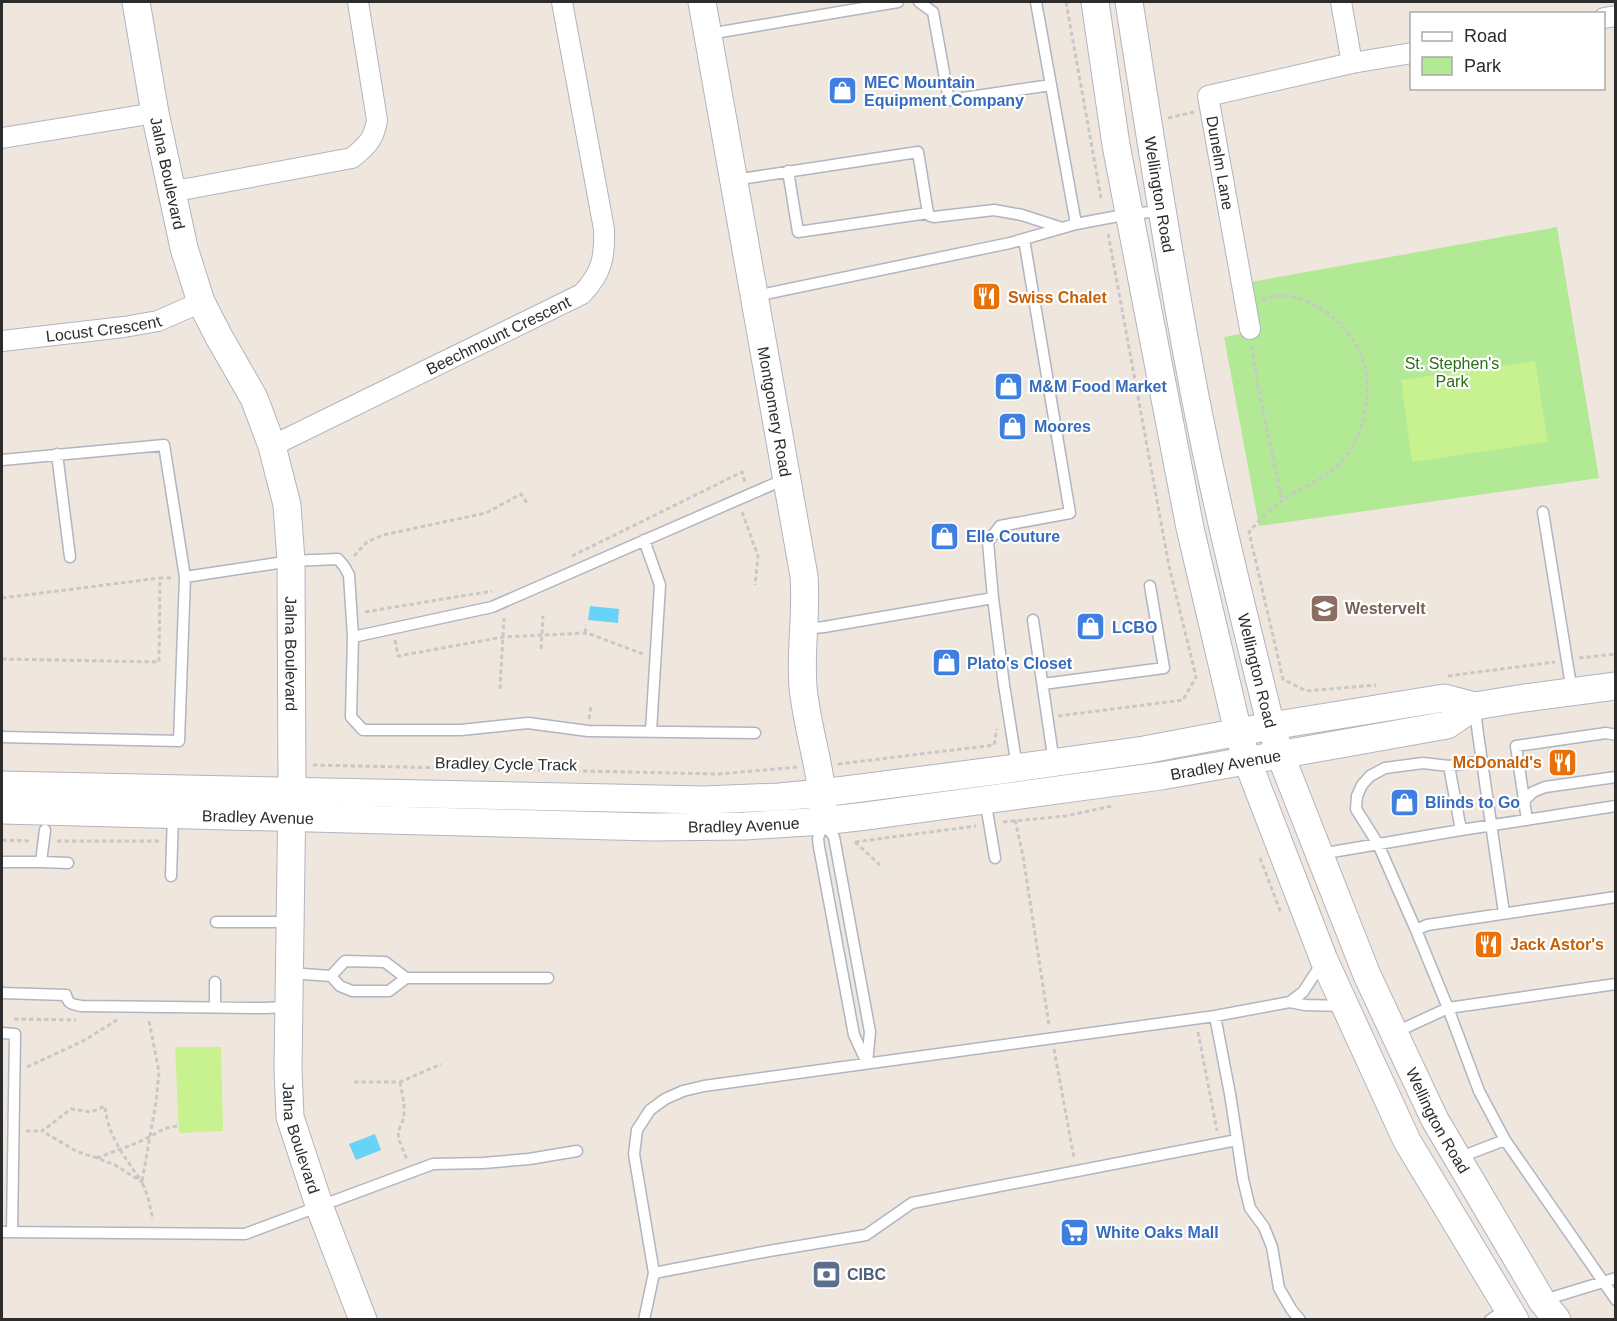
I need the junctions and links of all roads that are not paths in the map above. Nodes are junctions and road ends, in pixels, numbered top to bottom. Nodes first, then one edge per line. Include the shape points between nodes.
1 (136, 2) edge
2 (358, 2) edge
3 (562, 2) edge
4 (702, 2) edge
5 (898, 2) edge
6 (919, 2) edge
7 (1036, 2) edge
8 (1095, 2) edge
9 (1129, 2) edge
10 (1341, 2) edge
11 (708, 34) junction
12 (1410, 53) edge
13 (1352, 63) junction
14 (1051, 85) junction
15 (156, 113) junction
16 (2, 138) edge
17 (788, 171) junction
18 (734, 180) junction
19 (172, 191) junction
20 (1161, 211) junction
21 (928, 213) junction
22 (1129, 214) junction
23 (1076, 224) junction
24 (1062, 228) junction
25 (1024, 239) junction
26 (754, 296) junction
27 (201, 302) junction
28 (1250, 329) road end
29 (2, 341) edge
30 (272, 446) junction
31 (57, 454) junction
32 (2, 459) edge
33 (787, 478) junction
34 (1543, 512) dead end
35 (644, 540) junction
36 (70, 557) dead end
37 (291, 561) junction
38 (186, 577) junction
39 (1150, 586) dead end
40 (993, 598) junction
41 (1033, 620) dead end
42 (804, 629) junction
43 (353, 637) junction
44 (1043, 684) junction
45 (1616, 686) edge
46 (1572, 692) junction
47 (1475, 706) junction
48 (1271, 726) junction
49 (651, 731) junction
50 (1239, 732) junction
51 (755, 733) dead end
52 (1616, 735) edge
53 (2, 737) edge
54 (1280, 754) junction
55 (1247, 760) junction
56 (1482, 761) junction
57 (1054, 763) junction
58 (1449, 766) junction
59 (1009, 769) junction
60 (824, 771) junction
61 (1616, 777) edge
62 (2, 785) edge
63 (292, 791) junction
64 (1525, 801) junction
65 (1616, 807) edge
66 (2, 810) edge
67 (987, 811) junction
68 (173, 815) junction
69 (291, 818) junction
70 (1527, 819) junction
71 (823, 821) junction
72 (1492, 825) junction
73 (1461, 830) junction
74 (44, 836) road end
75 (1377, 844) junction
76 (1319, 854) junction
77 (995, 858) dead end
78 (2, 862) edge
79 (41, 862) junction
80 (68, 863) dead end
81 (171, 876) dead end
82 (1616, 897) edge
83 (1504, 913) junction
84 (216, 922) dead end
85 (290, 922) junction
86 (1416, 930) junction
87 (1324, 960) junction
88 (290, 973) junction
89 (331, 976) junction
90 (406, 978) junction
91 (548, 978) dead end
92 (215, 982) dead end
93 (1616, 984) edge
94 (2, 993) edge
95 (1290, 1002) junction
96 (1345, 1006) junction
97 (215, 1007) junction
98 (289, 1007) junction
99 (1448, 1008) junction
100 (1215, 1016) junction
101 (2, 1033) edge
102 (1394, 1033) junction
103 (867, 1063) junction
104 (1237, 1140) junction
105 (1505, 1140) junction
106 (577, 1151) dead end
107 (1458, 1158) junction
108 (320, 1208) junction
109 (7, 1232) edge
110 (654, 1273) junction
111 (1616, 1278) edge
112 (1602, 1282) junction
113 (1616, 1300) edge
114 (1544, 1303) edge
115 (1504, 1316) edge
116 (363, 1320) edge
117 (644, 1320) edge
118 (1300, 1320) edge

1 - 15 main road, Jalna Boulevard
2 - 19 street via 377,120 366,147 352,158
3 - 30 street, Beechmount Crescent via 604,229 602,264 593,282 582,294
4 - 11 main road, Montgomery Road
5 - 11 lane
6 - 14 lane via 933,12 949,100
7 - 14 lane
8 - 22 main road, Wellington Road
9 - 20 main road, Wellington Road
10 - 13 street
11 - 18 main road, Montgomery Road
12 - 13 street, Dunelm Lane
13 - 28 street, Dunelm Lane via 1208,96
14 - 23 lane
15 - 16 street
15 - 19 main road, Jalna Boulevard
17 - 18 lane
17 - 21 lane via 918,152
17 - 21 lane via 798,232
18 - 26 main road, Montgomery Road
19 - 27 main road, Jalna Boulevard
20 - 22 lane
20 - 48 main road, Wellington Road via 1222,525
21 - 24 lane via 934,217 994,210
22 - 23 lane
22 - 50 main road, Wellington Road via 1190,528
23 - 24 lane
24 - 25 lane
25 - 26 lane
25 - 40 lane via 1071,513 1000,526 988,542
26 - 33 main road, Montgomery Road
27 - 29 street, Locust Crescent via 158,321
27 - 30 main road, Jalna Boulevard via 254,398
30 - 37 main road, Jalna Boulevard via 287,505
31 - 32 lane
31 - 36 lane
31 - 38 lane via 164,445
33 - 35 lane
33 - 42 main road, Montgomery Road via 804,576
34 - 46 lane
35 - 43 lane via 492,607
35 - 49 lane via 660,585
37 - 38 lane
37 - 43 lane via 338,559 344,566 349,575
37 - 63 main road, Jalna Boulevard
38 - 53 lane via 179,741
39 - 44 lane via 1164,668
40 - 42 lane
40 - 59 lane via 1011,722
41 - 44 lane
42 - 60 main road, Montgomery Road via 804,697
43 - 49 lane via 351,717 363,730 461,730 528,723 588,731
44 - 57 lane
45 - 46 main road, Bradley Avenue
46 - 47 main road, Bradley Avenue
47 - 48 main road, Bradley Avenue via 1444,698
47 - 54 main road, Bradley Avenue via 1447,725
47 - 56 lane
48 - 50 main road, Bradley Avenue
48 - 54 main road, Wellington Road
49 - 51 lane
50 - 55 main road, Wellington Road
50 - 57 main road, Bradley Avenue
52 - 64 lane via 1606,733 1516,746
54 - 55 main road, Bradley Avenue
54 - 76 main road, Wellington Road
55 - 67 main road, Bradley Avenue via 1105,784
55 - 87 main road, Wellington Road
56 - 58 lane
56 - 72 lane
57 - 59 main road, Bradley Avenue
58 - 73 lane
58 - 75 lane via 1408,764 1385,768 1370,776 1359,791 1356,809
59 - 60 main road, Bradley Avenue
60 - 63 main road, Bradley Avenue via 779,797 704,800
60 - 71 main road, Montgomery Road
61 - 64 lane via 1545,787
62 - 63 main road, Bradley Avenue
63 - 69 main road, Jalna Boulevard
64 - 70 lane
65 - 70 lane
66 - 68 main road, Bradley Avenue
67 - 71 main road, Bradley Avenue
67 - 77 lane
68 - 69 main road, Bradley Avenue
68 - 81 lane
69 - 71 main road, Bradley Avenue via 674,827
69 - 85 main road, Jalna Boulevard
70 - 72 lane
71 - 103 lane via 819,847 854,1035
71 - 103 lane via 834,837 870,1032
72 - 73 lane
72 - 83 lane
73 - 75 lane
74 - 79 lane
75 - 76 lane
75 - 86 lane
76 - 102 main road, Wellington Road
78 - 79 lane
79 - 80 lane
82 - 83 lane
83 - 86 lane
84 - 85 lane
85 - 88 main road, Jalna Boulevard
86 - 99 lane
87 - 95 lane via 1303,992
87 - 96 main road, Wellington Road
88 - 89 lane
88 - 98 main road, Jalna Boulevard
89 - 90 lane via 352,991 389,991
89 - 90 lane via 345,961 355,961 385,962
90 - 91 lane
92 - 97 lane
93 - 99 lane
94 - 97 lane via 66,995 71,1004 81,1006
95 - 96 lane
95 - 100 lane
96 - 115 main road, Wellington Road via 1407,1141
97 - 98 lane
98 - 108 main road, Jalna Boulevard via 290,1117
99 - 102 lane
99 - 105 lane via 1479,1091
100 - 103 lane
100 - 104 lane
101 - 109 lane via 15,1034
102 - 107 main road, Wellington Road via 1435,1120
103 - 110 lane via 683,1091 650,1110 637,1130 634,1154
104 - 110 lane via 912,1203 866,1235
104 - 118 lane via 1250,1208 1272,1247 1279,1288
105 - 107 lane
105 - 112 lane
106 - 108 lane via 529,1159 433,1164
107 - 114 main road, Wellington Road
108 - 109 lane via 245,1234
108 - 116 main road, Jalna Boulevard
110 - 117 lane
111 - 112 lane
112 - 113 lane
112 - 114 lane
114 - 115 main road

